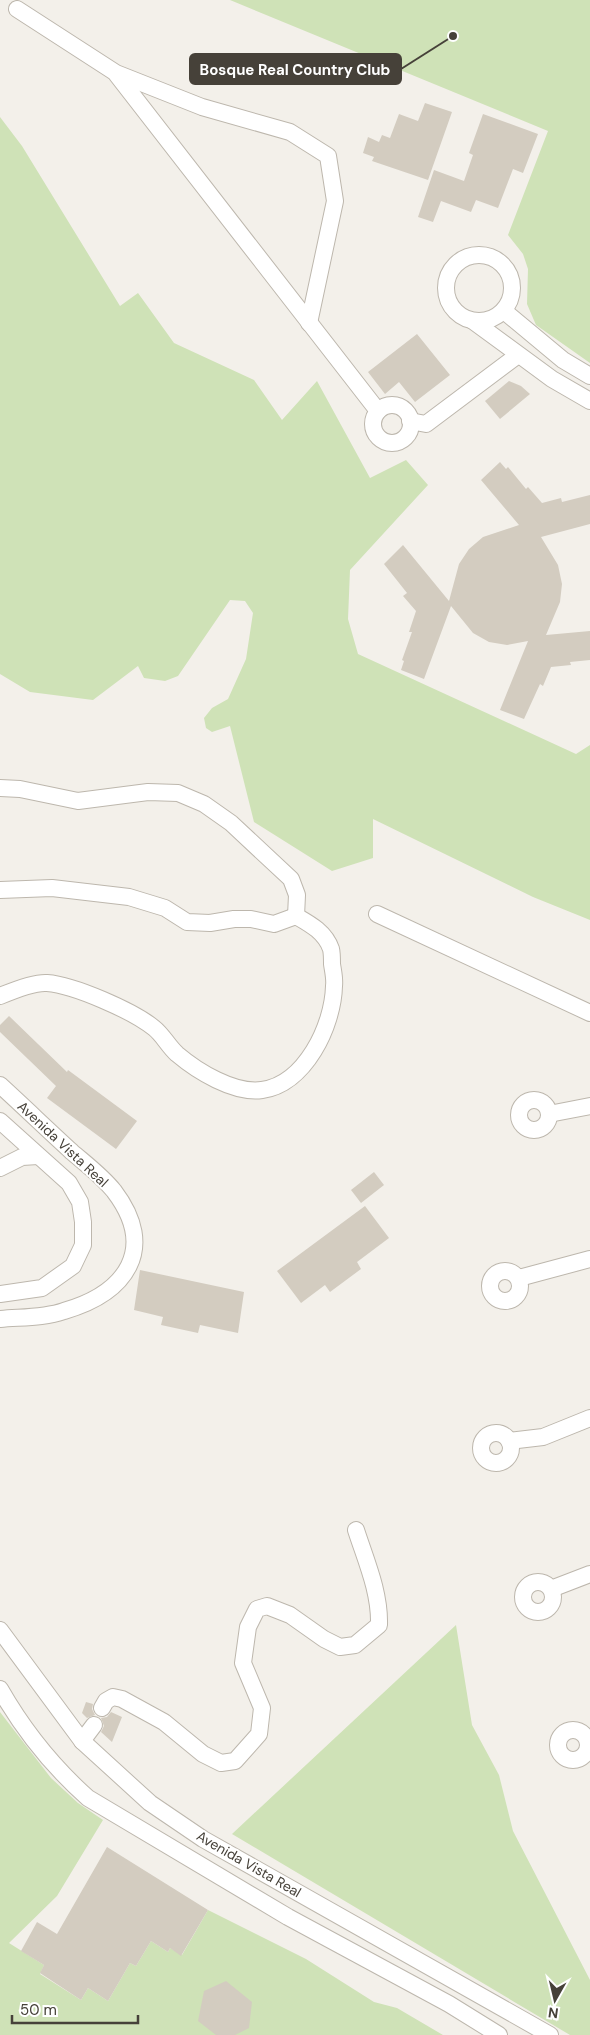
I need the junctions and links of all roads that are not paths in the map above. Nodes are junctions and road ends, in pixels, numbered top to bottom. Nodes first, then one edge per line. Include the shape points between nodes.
1 (17, 9) dead end
2 (116, 73) junction
3 (504, 311) junction
4 (473, 321) junction
5 (309, 322) junction
6 (518, 355) junction
7 (590, 376) edge
8 (590, 401) edge
9 (378, 411) junction
10 (410, 421) junction
11 (0, 788) edge
12 (0, 890) edge
13 (377, 914) dead end
14 (296, 916) junction
15 (0, 996) edge
16 (590, 1013) edge
17 (0, 1085) edge
18 (590, 1106) edge
19 (549, 1114) dead end
20 (0, 1121) edge
21 (38, 1156) junction
22 (0, 1168) edge
23 (590, 1258) edge
24 (518, 1278) dead end
25 (0, 1294) edge
26 (0, 1320) edge
27 (590, 1418) edge
28 (509, 1441) dead end
29 (356, 1530) dead end
30 (590, 1574) edge
31 (552, 1589) dead end
32 (0, 1630) edge
33 (0, 1689) edge
34 (104, 1705) dead end
35 (94, 1725) dead end
36 (82, 1740) junction
37 (499, 2035) edge
38 (550, 2035) edge

1 - 2 street
2 - 5 street
2 - 5 street via 202,107 290,132 328,156 335,201
3 - 4 street via 486,320
3 - 4 street via 512,294 512,281 506,269 485,255 472,255 451,270 446,282 452,307
3 - 7 street via 563,360
4 - 6 street
5 - 9 street
6 - 8 street
6 - 10 street via 426,424
9 - 10 street via 389,405 395,406 406,411
9 - 10 street via 374,416 373,429 380,440 386,442 404,439
11 - 14 street via 78,801 148,792 178,793 204,804 231,823 291,879 297,896
12 - 14 street via 52,888 129,897 165,908 187,922 251,919 274,924
13 - 16 street
14 - 15 street via 316,927 330,948 334,986 327,1024 312,1055 289,1080 261,1090 236,1088 208,1076 176,1053 154,1028 120,1008 81,992 46,982
17 - 26 street, Avenida Vista Real via 113,1190 130,1217 134,1242 132,1262 123,1277 110,1290 90,1302 63,1312
18 - 19 street
20 - 21 street, Avenida Vista Real
21 - 22 street via 22,1157
21 - 25 street, Avenida Vista Real via 69,1183 80,1202 84,1222 83,1245 73,1266 42,1288
23 - 24 street
27 - 28 street via 543,1437
29 - 34 street via 375,1589 379,1625 355,1645 340,1647 290,1615 267,1606 257,1610 248,1627 243,1663 262,1708 260,1734 235,1761 221,1762 203,1754 164,1722 122,1699 113,1697
30 - 31 street
32 - 36 street, Avenida Vista Real
33 - 37 street, Avenida Vista Real via 54,1766 88,1798
35 - 36 street
36 - 38 street, Avenida Vista Real via 150,1803 203,1839

